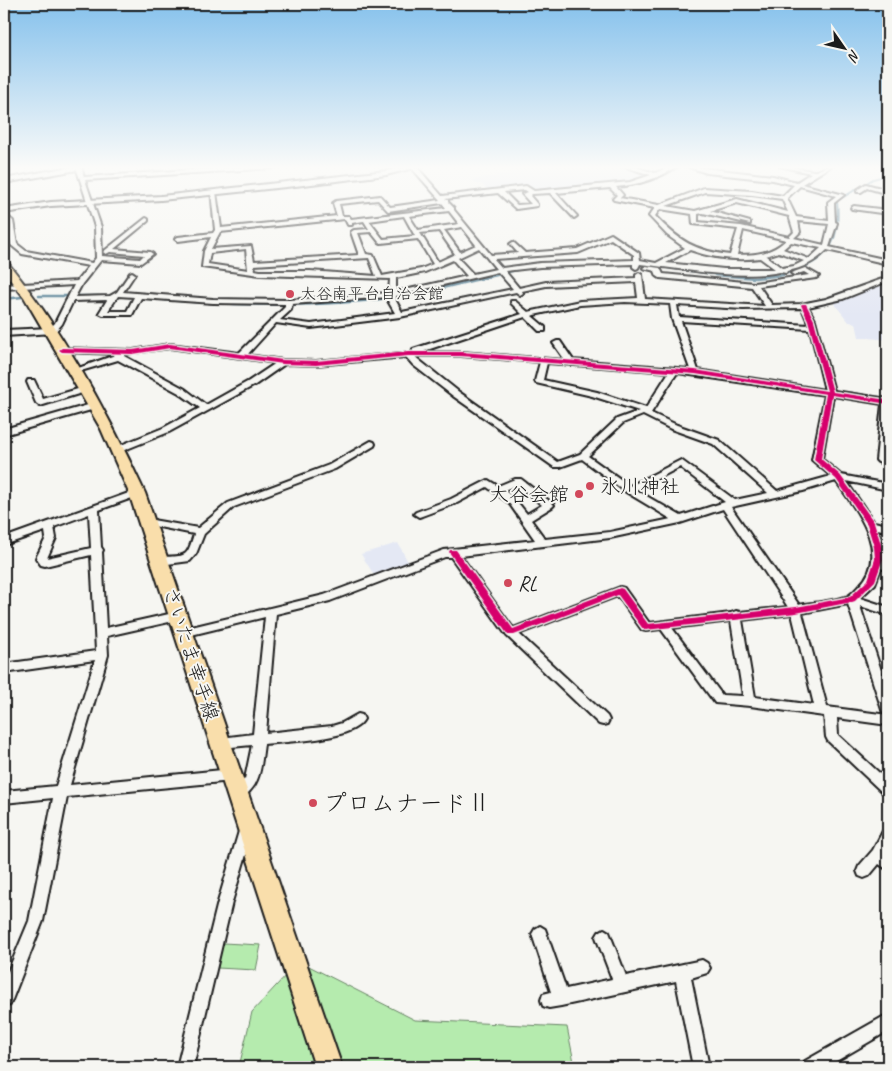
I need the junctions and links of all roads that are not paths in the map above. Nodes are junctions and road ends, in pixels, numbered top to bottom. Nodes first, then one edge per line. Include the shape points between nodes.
1 (6, 216) edge
2 (94, 216) edge
3 (215, 216) edge
4 (385, 216) edge
5 (406, 216) edge
6 (457, 216) edge
7 (652, 216) edge
8 (695, 216) edge
9 (721, 216) edge
10 (782, 216) edge
11 (786, 216) edge
12 (833, 216) edge
13 (340, 218) joint
14 (365, 218) junction
15 (793, 218) junction
16 (146, 220) dead end
17 (834, 223) junction
18 (464, 225) junction
19 (440, 228) junction
20 (741, 228) junction
21 (374, 230) junction
22 (217, 233) junction
23 (417, 234) junction
24 (792, 237) junction
25 (178, 239) dead end
26 (513, 244) dead end
27 (478, 246) junction
28 (690, 248) junction
29 (108, 250) junction
30 (207, 250) junction
31 (779, 250) junction
32 (828, 250) junction
33 (522, 253) junction
34 (363, 256) junction
35 (456, 256) junction
36 (733, 256) junction
37 (760, 256) junction
38 (99, 258) junction
39 (489, 258) junction
40 (809, 260) junction
41 (888, 262) edge
42 (252, 263) junction
43 (658, 264) junction
44 (4, 265) edge
45 (93, 265) junction
46 (437, 265) junction
47 (638, 265) junction
48 (252, 272) junction
49 (502, 273) junction
50 (785, 273) junction
51 (132, 274) dead end
52 (393, 277) junction
53 (472, 277) junction
54 (380, 278) junction
55 (888, 279) edge
56 (639, 280) junction
57 (795, 280) junction
58 (79, 283) junction
59 (754, 285) junction
60 (23, 286) junction
61 (4, 287) edge
62 (520, 292) junction
63 (119, 294) junction
64 (139, 295) junction
65 (71, 296) junction
66 (112, 298) junction
67 (391, 298) junction
68 (642, 301) junction
69 (513, 302) dead end
70 (673, 303) junction
71 (804, 305) junction
72 (289, 306) junction
73 (770, 307) junction
74 (400, 315) junction
75 (528, 315) junction
76 (676, 319) junction
77 (274, 322) junction
78 (812, 327) junction
79 (542, 330) dead end
80 (51, 331) junction
81 (4, 333) edge
82 (557, 343) dead end
83 (62, 350) junction
84 (408, 354) junction
85 (122, 355) junction
86 (241, 356) junction
87 (544, 360) junction
88 (570, 361) junction
89 (283, 362) junction
90 (675, 370) junction
91 (74, 371) junction
92 (695, 372) junction
93 (31, 382) dead end
94 (85, 389) junction
95 (830, 392) junction
96 (887, 402) edge
97 (95, 406) junction
98 (205, 408) junction
99 (646, 411) junction
100 (4, 432) edge
101 (885, 442) edge
102 (371, 444) dead end
103 (119, 449) junction
104 (583, 456) junction
105 (888, 462) edge
106 (838, 477) junction
107 (888, 487) edge
108 (498, 490) junction
109 (629, 490) junction
110 (137, 493) junction
111 (774, 493) junction
112 (729, 504) junction
113 (94, 508) junction
114 (419, 514) dead end
115 (525, 519) junction
116 (680, 520) junction
117 (147, 522) junction
118 (871, 524) junction
119 (49, 525) junction
120 (888, 528) edge
121 (200, 532) junction
122 (4, 542) edge
123 (542, 542) junction
124 (98, 550) junction
125 (453, 552) junction
126 (160, 560) junction
127 (883, 566) edge
128 (852, 599) junction
129 (796, 610) junction
130 (888, 611) edge
131 (271, 612) junction
132 (736, 616) junction
133 (181, 625) junction
134 (664, 625) junction
135 (102, 633) junction
136 (511, 633) junction
137 (102, 655) junction
138 (4, 668) edge
139 (750, 701) junction
140 (888, 710) edge
141 (826, 712) junction
142 (358, 720) dead end
143 (603, 720) dead end
144 (888, 720) edge
145 (259, 739) junction
146 (221, 743) junction
147 (235, 784) junction
148 (888, 789) edge
149 (61, 793) junction
150 (4, 797) edge
151 (248, 823) junction
152 (888, 835) edge
153 (883, 859) edge
154 (864, 871) dead end
155 (540, 934) dead end
156 (604, 936) dead end
157 (702, 968) dead end
158 (682, 972) junction
159 (622, 985) junction
160 (4, 999) edge
161 (888, 1022) edge
162 (185, 1067) edge
163 (329, 1067) edge
164 (701, 1067) edge
165 (811, 1067) edge

1 - 45 street via 14,245 24,253
2 - 38 street via 98,227
3 - 22 street
4 - 14 street
5 - 23 street
6 - 18 street
7 - 28 street
8 - 20 street via 695,223
9 - 24 street
10 - 15 street
11 - 15 street
12 - 17 street
13 - 14 street via 347,217 350,222
13 - 22 street
14 - 21 street
15 - 17 street
15 - 24 street via 797,232
16 - 29 street
17 - 32 street
18 - 19 street
18 - 27 street
19 - 23 street
19 - 35 street
20 - 24 street
20 - 36 street
21 - 23 street via 381,241
21 - 34 street via 354,232
22 - 25 street
22 - 30 street
23 - 46 street
24 - 31 street
24 - 32 street
26 - 33 street
27 - 35 street
27 - 39 street
28 - 36 street
28 - 43 street
29 - 38 street
29 - 38 street via 150,254 141,261
30 - 42 street via 249,248
30 - 48 street via 204,266
31 - 37 street
31 - 40 street
32 - 40 street
32 - 41 street
33 - 39 street
33 - 47 street via 578,251 611,236 637,254
34 - 42 street
34 - 54 street via 371,256
35 - 46 street
35 - 53 street
36 - 37 street
37 - 50 street
38 - 45 street
39 - 49 street
40 - 50 street
42 - 48 street
43 - 47 street
43 - 50 street
44 - 60 main road, さいたま幸手線
45 - 58 street
46 - 52 street
47 - 49 street
47 - 56 street
47 - 59 street via 658,269 660,276
48 - 54 street
49 - 53 street
49 - 62 street
49 - 67 street
50 - 57 street
50 - 57 street via 805,270 816,276
51 - 63 street
52 - 54 street
52 - 67 street
53 - 67 street
55 - 71 street via 836,299
56 - 62 street via 551,283
56 - 68 street
57 - 59 street
58 - 60 street
58 - 65 street
59 - 73 street
60 - 61 street
60 - 80 main road, さいたま幸手線
62 - 74 street
63 - 64 street
63 - 66 street
64 - 66 street via 129,313 103,313
64 - 72 street
65 - 66 street
65 - 80 street via 58,324
67 - 72 street
67 - 74 street
68 - 70 street
68 - 75 street via 578,303
69 - 75 street
70 - 73 street
70 - 76 street
71 - 73 street
71 - 78 street
72 - 77 street
74 - 77 street via 311,326
75 - 79 street
75 - 84 street
76 - 78 street
76 - 92 street
77 - 86 street
78 - 95 street
80 - 81 street
80 - 83 main road, さいたま幸手線
82 - 88 street
83 - 85 street
83 - 91 main road, さいたま幸手線
84 - 87 street
84 - 89 street via 329,362
84 - 104 street via 456,394 557,465
85 - 86 street via 170,346
85 - 91 street
85 - 98 street
86 - 89 street
87 - 88 street
87 - 99 street via 539,382 594,394
88 - 90 street
89 - 98 street
90 - 92 street
90 - 99 street
91 - 94 main road, さいたま幸手線
92 - 95 street
93 - 94 street via 40,403
94 - 97 main road, さいたま幸手線
95 - 96 street
95 - 106 street via 817,460
96 - 101 street
97 - 100 street
97 - 103 main road, さいたま幸手線
98 - 103 street via 166,430
99 - 104 street via 620,421
99 - 111 street via 674,427 716,442
101 - 105 street via 881,460
102 - 121 street via 332,467 231,505
103 - 110 main road, さいたま幸手線
104 - 109 street
106 - 107 street
106 - 111 street
106 - 118 street
108 - 114 street via 488,483
108 - 115 street via 512,501
108 - 115 street via 518,481 549,505
109 - 112 street via 681,463
109 - 116 street
110 - 113 street
110 - 117 main road, さいたま幸手線
111 - 112 street
112 - 116 street
112 - 129 street
113 - 119 street
113 - 124 street
115 - 123 street
116 - 123 street via 610,535
117 - 121 street
117 - 126 main road, さいたま幸手線
118 - 120 street
118 - 127 street
119 - 122 street
119 - 124 street via 51,538 41,558 45,562
121 - 126 street via 191,554 186,558
123 - 125 street
124 - 135 street
125 - 131 street via 326,598
125 - 136 street
126 - 133 main road, さいたま幸手線
127 - 128 street
128 - 129 street
128 - 130 street
128 - 140 street
129 - 132 street
129 - 141 street
131 - 133 street
131 - 145 street
132 - 134 street
132 - 139 street
133 - 135 street
133 - 146 main road, さいたま幸手線
134 - 136 street via 646,627 620,591
134 - 139 street via 719,700
135 - 137 street
136 - 143 street
137 - 138 street
137 - 149 street
139 - 141 street
141 - 144 street
141 - 148 street via 832,736
142 - 145 street via 332,731
145 - 146 street
145 - 147 street via 251,782
146 - 147 main road, さいたま幸手線
147 - 149 street
147 - 151 main road, さいたま幸手線
149 - 150 street
149 - 160 street via 36,921
151 - 162 street via 225,902
151 - 163 main road, さいたま幸手線
152 - 153 street
153 - 154 street
155 - 159 street via 555,999
156 - 159 street
157 - 158 street
158 - 159 street
158 - 164 street
161 - 165 street

